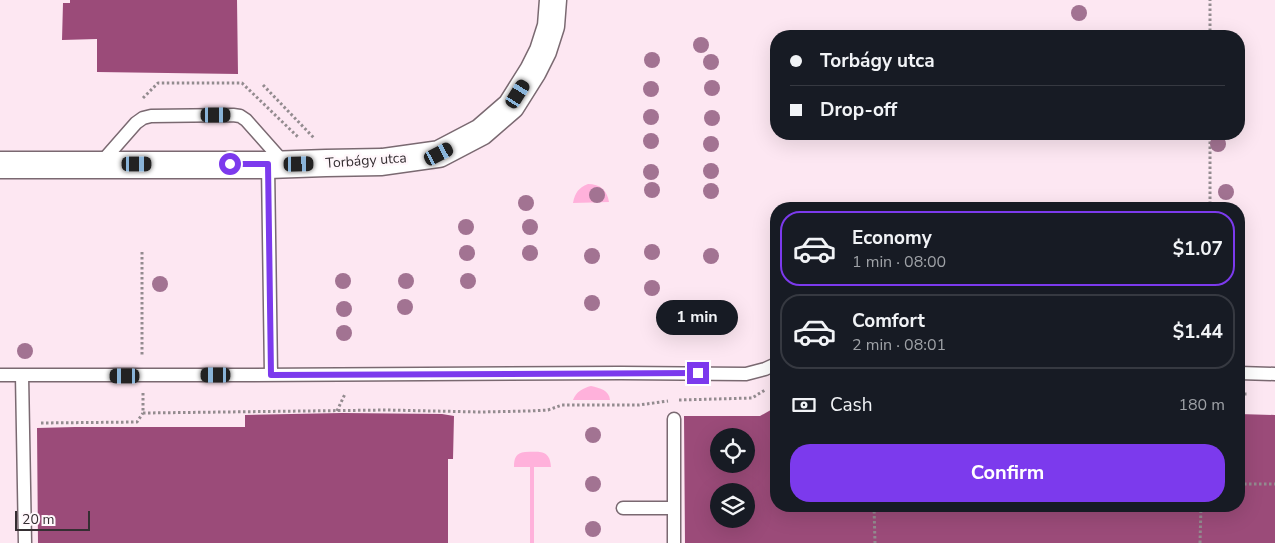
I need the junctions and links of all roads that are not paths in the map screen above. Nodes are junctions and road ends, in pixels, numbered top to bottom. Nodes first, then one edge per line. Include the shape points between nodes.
1 (553, 0) edge
2 (100, 164) junction
3 (276, 164) junction
4 (0, 165) edge
5 (770, 367) edge
6 (1245, 373) edge
7 (1275, 374) edge
8 (0, 375) edge
9 (22, 375) junction
10 (271, 375) junction
11 (674, 419) dead end
12 (623, 508) dead end
13 (674, 508) junction
14 (25, 543) edge
15 (674, 543) edge

1 - 3 street, Torbágy utca via 551,26 543,51 511,106 481,132 439,154 382,162
2 - 3 street, Torbágy utca
2 - 3 lane via 143,118 224,115 240,116 246,120
2 - 4 street, Torbágy utca
3 - 10 lane
5 - 10 lane via 746,374
6 - 7 lane
8 - 9 lane
9 - 10 lane
9 - 14 lane
11 - 13 lane
12 - 13 lane
13 - 15 lane

